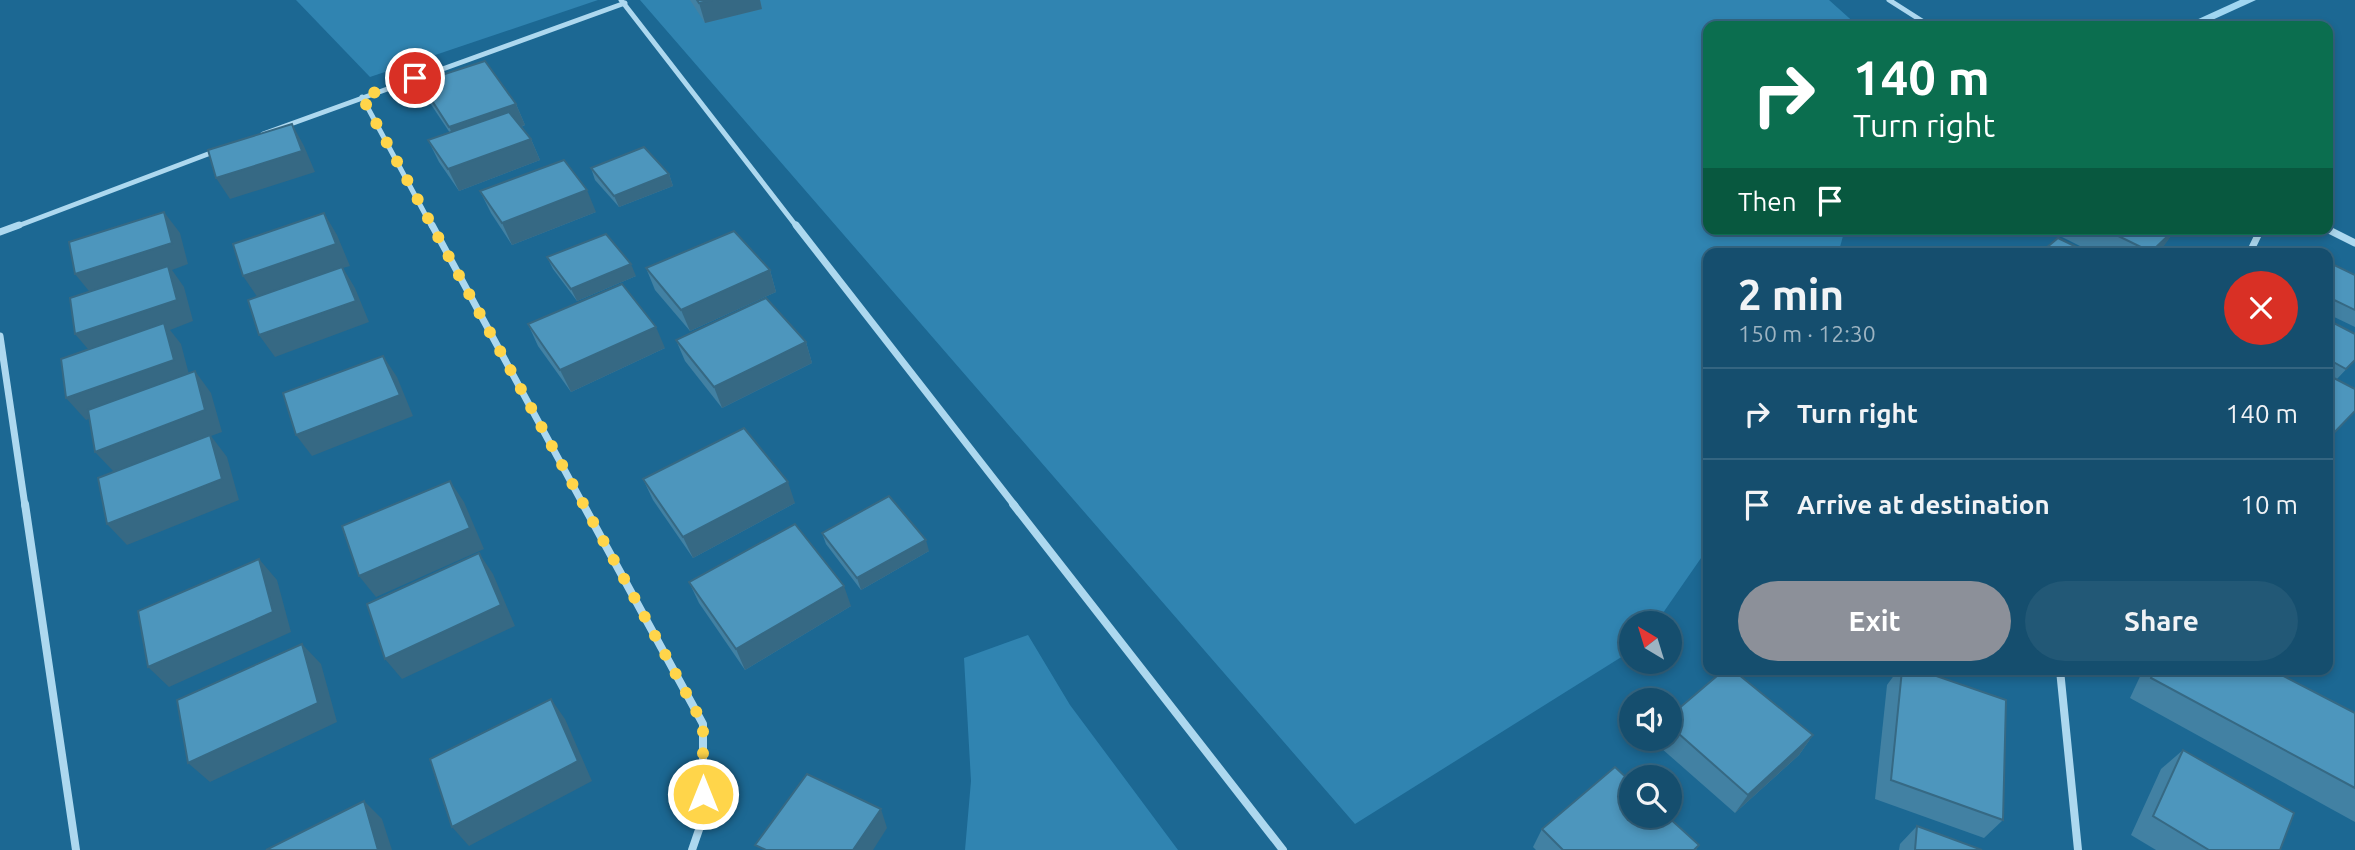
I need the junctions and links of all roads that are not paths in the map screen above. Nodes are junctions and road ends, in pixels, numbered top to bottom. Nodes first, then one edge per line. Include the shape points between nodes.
1 (1889, 0) edge
2 (623, 2) edge
3 (1922, 21) edge
4 (362, 97) junction
5 (259, 135) edge
6 (220, 150) edge
7 (0, 232) edge
8 (2333, 232) edge
9 (2355, 243) edge
10 (0, 337) edge
11 (2060, 675) edge
12 (76, 850) edge
13 (692, 850) edge
14 (1283, 850) edge
15 (2078, 850) edge

1 - 3 street
2 - 4 street
2 - 14 street
4 - 5 street
4 - 13 street via 703,724 703,818
6 - 7 street
8 - 9 street
10 - 12 street
11 - 15 street

